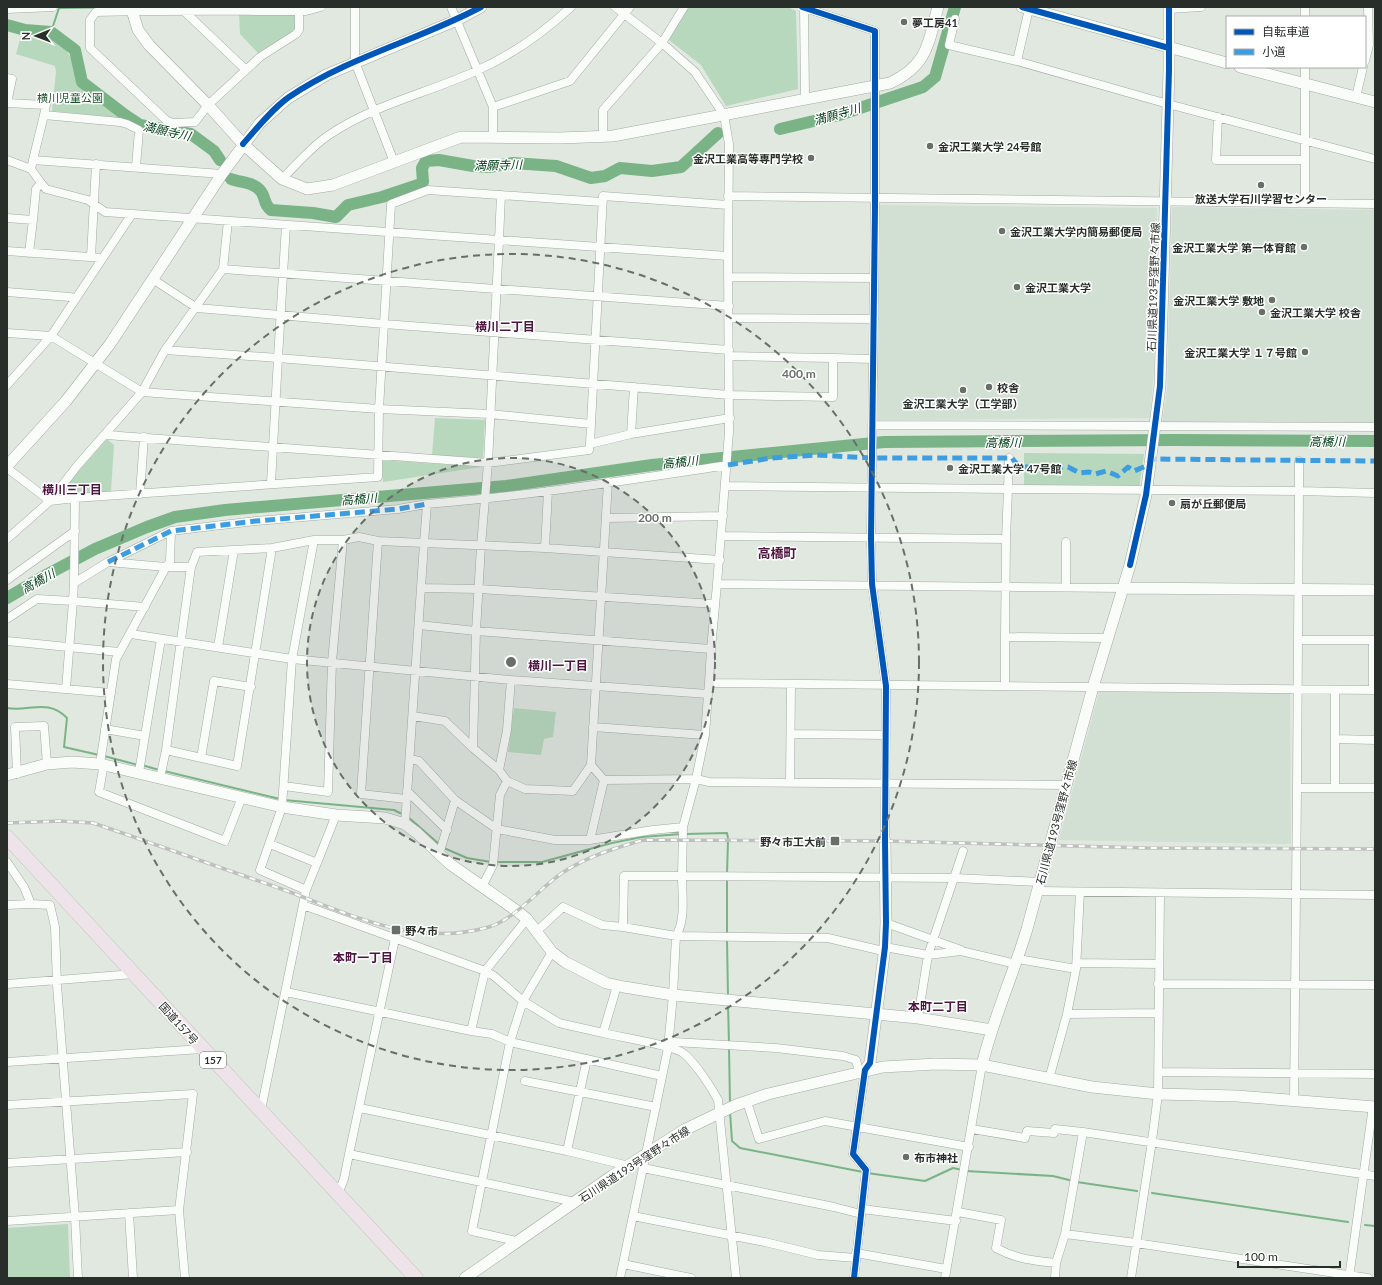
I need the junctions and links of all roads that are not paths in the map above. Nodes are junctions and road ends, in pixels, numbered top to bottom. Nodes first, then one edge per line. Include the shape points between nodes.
1 (53, 7) edge
2 (322, 7) edge
3 (355, 7) edge
4 (451, 7) edge
5 (481, 7) edge
6 (571, 7) edge
7 (614, 7) edge
8 (630, 7) edge
9 (684, 7) edge
10 (803, 7) edge
11 (938, 7) edge
12 (1201, 7) edge
13 (1368, 7) edge
14 (1026, 8) edge
15 (1169, 8) edge
16 (7, 9) edge
17 (131, 9) edge
18 (183, 9) edge
19 (237, 9) edge
20 (299, 11) junction
21 (625, 15) junction
22 (955, 19) dead end
23 (457, 20) junction
24 (662, 43) junction
25 (1372, 47) edge
26 (1169, 48) junction
27 (1366, 59) edge
28 (1017, 61) junction
29 (355, 62) junction
30 (1226, 64) edge
31 (1244, 68) edge
32 (1305, 68) edge
33 (1363, 68) edge
34 (246, 70) junction
35 (477, 71) junction
36 (7, 78) edge
37 (1305, 84) junction
38 (875, 91) junction
39 (1356, 97) junction
40 (805, 98) junction
41 (1375, 102) edge
42 (1168, 104) junction
43 (208, 105) junction
44 (493, 107) junction
45 (375, 111) junction
46 (44, 115) junction
47 (724, 115) junction
48 (1218, 116) junction
49 (493, 136) junction
50 (602, 137) junction
51 (1306, 140) junction
52 (243, 144) junction
53 (1375, 159) edge
54 (7, 160) edge
55 (33, 160) junction
56 (1304, 160) junction
57 (394, 162) junction
58 (96, 164) junction
59 (136, 167) junction
60 (31, 169) junction
61 (222, 174) junction
62 (282, 179) junction
63 (41, 183) junction
64 (501, 195) junction
65 (875, 198) junction
66 (728, 200) junction
67 (1166, 201) junction
68 (602, 202) junction
69 (1304, 203) junction
70 (94, 204) junction
71 (1375, 204) edge
72 (132, 214) junction
73 (7, 218) edge
74 (192, 219) junction
75 (33, 220) junction
76 (228, 221) junction
77 (286, 224) junction
78 (389, 232) junction
79 (499, 240) junction
80 (600, 248) junction
81 (7, 251) edge
82 (30, 252) junction
83 (728, 256) junction
84 (91, 257) junction
85 (103, 258) junction
86 (223, 269) junction
87 (283, 273) junction
88 (729, 276) junction
89 (874, 278) junction
90 (154, 280) junction
91 (387, 281) junction
92 (497, 289) junction
93 (7, 292) edge
94 (598, 297) junction
95 (75, 300) junction
96 (728, 306) junction
97 (197, 308) junction
98 (281, 315) junction
99 (729, 318) junction
100 (874, 319) junction
101 (384, 324) junction
102 (495, 332) junction
103 (7, 333) edge
104 (51, 336) junction
105 (596, 339) junction
106 (166, 350) junction
107 (729, 353) junction
108 (278, 358) junction
109 (833, 358) junction
110 (873, 359) junction
111 (95, 364) junction
112 (382, 367) junction
113 (492, 376) junction
114 (10, 378) edge
115 (594, 384) junction
116 (7, 385) edge
117 (634, 387) junction
118 (142, 392) junction
119 (729, 395) junction
120 (276, 402) junction
121 (379, 409) junction
122 (490, 414) junction
123 (730, 418) junction
124 (591, 424) junction
125 (872, 425) junction
126 (1155, 426) junction
127 (1375, 426) edge
128 (631, 434) junction
129 (106, 435) junction
130 (144, 437) junction
131 (590, 444) junction
132 (273, 447) junction
133 (378, 455) junction
134 (1009, 458) dead end
135 (1299, 461) dead end
136 (728, 465) junction
137 (488, 466) junction
138 (7, 467) edge
139 (608, 482) junction
140 (271, 483) junction
141 (726, 486) junction
142 (872, 488) junction
143 (1008, 489) junction
144 (1146, 490) junction
145 (548, 491) junction
146 (1299, 491) junction
147 (1375, 493) edge
148 (140, 494) junction
149 (75, 498) junction
150 (486, 499) junction
151 (50, 501) junction
152 (427, 504) junction
153 (724, 516) junction
154 (606, 518) junction
155 (75, 531) junction
156 (171, 532) junction
157 (722, 536) junction
158 (871, 538) junction
159 (7, 539) edge
160 (1006, 539) junction
161 (314, 540) junction
162 (343, 540) junction
163 (378, 541) junction
164 (1066, 542) dead end
165 (424, 543) junction
166 (481, 546) junction
167 (272, 548) junction
168 (545, 548) junction
169 (234, 550) junction
170 (604, 554) junction
171 (720, 560) junction
172 (108, 562) junction
173 (166, 566) junction
174 (191, 567) junction
175 (7, 580) edge
176 (74, 581) junction
177 (717, 584) junction
178 (872, 584) junction
179 (1006, 587) junction
180 (1066, 587) junction
181 (422, 588) junction
182 (1122, 588) junction
183 (479, 589) junction
184 (1299, 589) junction
185 (1375, 590) edge
186 (601, 597) junction
187 (73, 601) junction
188 (715, 604) junction
189 (145, 607) junction
190 (7, 619) edge
191 (419, 625) junction
192 (476, 631) junction
193 (131, 634) junction
194 (1005, 638) junction
195 (1107, 638) junction
196 (161, 639) junction
197 (1298, 640) junction
198 (1374, 640) edge
199 (7, 641) edge
200 (599, 641) junction
201 (181, 642) junction
202 (70, 647) junction
203 (218, 648) junction
204 (711, 649) junction
205 (119, 652) junction
206 (256, 654) junction
207 (292, 659) junction
208 (332, 662) junction
209 (369, 665) junction
210 (416, 672) junction
211 (476, 676) junction
212 (511, 680) junction
213 (709, 683) junction
214 (7, 684) edge
215 (791, 685) junction
216 (1005, 685) junction
217 (595, 686) junction
218 (886, 686) junction
219 (251, 687) junction
220 (1093, 688) junction
221 (66, 689) junction
222 (1297, 690) junction
223 (1335, 690) junction
224 (1374, 690) edge
225 (111, 694) junction
226 (708, 694) junction
227 (413, 716) junction
228 (594, 727) junction
229 (105, 729) junction
230 (791, 734) junction
231 (705, 735) junction
232 (886, 735) junction
233 (145, 736) junction
234 (1335, 740) junction
235 (1375, 740) edge
236 (472, 748) junction
237 (166, 750) junction
238 (100, 758) junction
239 (200, 758) junction
240 (410, 759) junction
241 (47, 764) junction
242 (590, 765) junction
243 (140, 767) junction
244 (499, 770) junction
245 (161, 772) junction
246 (12, 775) edge
247 (696, 779) junction
248 (604, 780) junction
249 (507, 781) junction
250 (790, 782) junction
251 (886, 784) junction
252 (1066, 785) junction
253 (284, 786) junction
254 (1296, 788) junction
255 (1335, 788) junction
256 (1375, 788) edge
257 (407, 795) junction
258 (242, 797) junction
259 (455, 800) junction
260 (282, 803) junction
261 (336, 815) junction
262 (406, 819) junction
263 (497, 829) junction
264 (447, 830) junction
265 (683, 832) junction
266 (9, 840) edge
267 (590, 840) junction
268 (885, 841) joint
269 (270, 844) junction
270 (963, 851) dead end
271 (440, 853) junction
272 (7, 862) edge
273 (317, 863) junction
274 (682, 876) junction
275 (885, 878) junction
276 (955, 878) junction
277 (1039, 886) junction
278 (482, 887) junction
279 (306, 890) junction
280 (1080, 892) junction
281 (1160, 893) junction
282 (1295, 894) junction
283 (1375, 895) edge
284 (31, 904) junction
285 (7, 905) edge
286 (303, 905) junction
287 (527, 919) junction
288 (886, 923) junction
289 (623, 927) junction
290 (537, 931) junction
291 (676, 936) junction
292 (395, 939) junction
293 (933, 939) junction
294 (884, 949) junction
295 (961, 951) junction
296 (552, 952) junction
297 (928, 955) junction
298 (1017, 962) junction
299 (1159, 964) junction
300 (1077, 966) junction
301 (485, 971) junction
302 (134, 974) junction
303 (56, 981) junction
304 (7, 984) edge
305 (1158, 984) junction
306 (1296, 984) junction
307 (1375, 984) edge
308 (618, 986) junction
309 (286, 992) junction
310 (674, 995) junction
311 (523, 1001) junction
312 (379, 1012) junction
313 (876, 1013) junction
314 (1158, 1013) junction
315 (1067, 1014) junction
316 (918, 1018) junction
317 (992, 1030) junction
318 (471, 1031) junction
319 (603, 1033) junction
320 (510, 1042) junction
321 (668, 1048) junction
322 (202, 1049) junction
323 (62, 1058) junction
324 (587, 1059) junction
325 (7, 1062) edge
326 (982, 1065) junction
327 (862, 1071) junction
328 (1159, 1072) junction
329 (1295, 1074) junction
330 (1375, 1074) edge
331 (662, 1076) junction
332 (1049, 1079) junction
333 (525, 1081) dead end
334 (580, 1092) junction
335 (1158, 1094) junction
336 (1294, 1101) junction
337 (65, 1102) junction
338 (747, 1102) junction
339 (7, 1106) edge
340 (1374, 1106) edge
341 (656, 1107) junction
342 (360, 1108) junction
343 (260, 1110) junction
344 (727, 1110) junction
345 (858, 1127) junction
346 (972, 1129) junction
347 (1083, 1132) junction
348 (492, 1136) junction
349 (1152, 1141) junction
350 (969, 1147) junction
351 (566, 1151) junction
352 (187, 1152) junction
353 (349, 1154) junction
354 (646, 1156) junction
355 (70, 1160) junction
356 (7, 1164) edge
357 (629, 1166) junction
358 (643, 1168) junction
359 (1363, 1174) junction
360 (1375, 1176) edge
361 (482, 1183) junction
362 (726, 1184) junction
363 (338, 1194) junction
364 (574, 1202) junction
365 (179, 1210) junction
366 (861, 1211) junction
367 (958, 1212) junction
368 (130, 1214) junction
369 (633, 1216) junction
370 (75, 1217) junction
371 (7, 1221) edge
372 (956, 1221) junction
373 (1065, 1234) junction
374 (733, 1236) junction
375 (516, 1241) junction
376 (1136, 1243) junction
377 (856, 1256) junction
378 (1056, 1263) junction
379 (623, 1264) junction
380 (946, 1269) junction
381 (1349, 1277) edge
382 (78, 1278) edge
383 (133, 1278) edge
384 (185, 1278) edge
385 (416, 1278) edge
386 (465, 1278) edge
387 (620, 1278) edge
388 (691, 1278) edge
389 (736, 1278) edge
390 (854, 1278) edge
391 (945, 1278) edge
392 (1055, 1278) edge
393 (1131, 1278) edge
394 (1368, 1278) edge

1 - 16 street
2 - 20 street
3 - 29 street
4 - 23 street
5 - 23 street
6 - 35 street via 527,44
7 - 21 street
8 - 21 street
9 - 24 street
10 - 38 street via 875,31
10 - 40 street
11 - 38 street via 925,52 918,65 906,75
12 - 15 street
13 - 25 street
14 - 26 street
14 - 28 street
15 - 26 street, 石川県道193号窪野々市線
17 - 18 street
17 - 43 street via 138,30 148,45
17 - 43 street via 96,12 90,20 90,48 167,121 194,122
18 - 19 street
18 - 34 street
19 - 20 street
20 - 34 street via 299,30 296,34 260,57
21 - 24 street
21 - 44 street via 570,81
22 - 28 street via 949,45
23 - 29 street
23 - 35 street
24 - 47 street via 695,72
24 - 50 street via 603,110
25 - 27 street
26 - 30 street
26 - 42 street, 石川県道193号窪野々市線
28 - 42 street
29 - 45 street
29 - 52 street via 326,75 288,98
31 - 37 street
32 - 37 street
33 - 39 street
34 - 43 street
35 - 44 street
35 - 45 street
36 - 46 street via 12,78 7,103 46,105
37 - 39 street
37 - 51 street
38 - 40 street
38 - 65 street
39 - 41 street
40 - 47 street
42 - 48 street
42 - 67 street, 石川県道193号窪野々市線
43 - 52 street
44 - 49 street
45 - 57 street
45 - 62 street via 328,135
46 - 55 street
46 - 59 street via 120,122 139,130
47 - 50 street
47 - 66 street via 729,144
48 - 51 street
48 - 56 street via 1216,160
49 - 50 street
49 - 57 street via 460,136
51 - 53 street
51 - 56 street
52 - 61 street
52 - 62 street
54 - 60 street
55 - 58 street
55 - 60 street
56 - 69 street
57 - 62 street via 333,185 307,189
58 - 59 street
58 - 70 street
59 - 61 street
60 - 63 street
61 - 74 street
63 - 70 street via 46,190 88,200
63 - 75 street via 36,189
64 - 68 street
64 - 78 street via 428,190 391,204
64 - 79 street
65 - 66 street
65 - 67 street
65 - 89 street
66 - 68 street via 603,196
66 - 83 street
67 - 69 street
67 - 126 street, 石川県道193号窪野々市線 via 1160,386
68 - 80 street
69 - 71 street
70 - 72 street via 105,212
70 - 84 street
72 - 74 street
72 - 85 street
73 - 75 street
74 - 76 street
74 - 90 street
75 - 82 street
76 - 77 street
76 - 86 street
77 - 78 street
77 - 87 street
78 - 79 street
78 - 91 street
79 - 80 street
79 - 92 street
80 - 83 street
80 - 94 street
81 - 82 street
82 - 84 street
83 - 88 street
84 - 85 street
85 - 95 street
86 - 87 street
86 - 97 street
87 - 91 street
87 - 98 street
88 - 89 street
88 - 96 street
89 - 100 street
90 - 97 street
90 - 111 street
91 - 92 street
91 - 101 street
92 - 94 street
92 - 102 street
93 - 95 street via 70,296
94 - 96 street
94 - 105 street
95 - 104 street
96 - 99 street
97 - 98 street
97 - 106 street
98 - 101 street
98 - 108 street
99 - 100 street
99 - 107 street
100 - 110 street
101 - 102 street
101 - 112 street
102 - 105 street
102 - 113 street
103 - 104 street
104 - 111 street
104 - 114 street
105 - 107 street
105 - 115 street
106 - 108 street
106 - 118 street
107 - 109 street
107 - 119 street
108 - 112 street
108 - 120 street
109 - 110 street
109 - 119 street via 832,397
110 - 125 street
111 - 118 street
111 - 138 street
112 - 113 street
112 - 121 street
113 - 115 street
113 - 122 street
114 - 116 street
115 - 117 street
115 - 124 street
117 - 119 street
117 - 128 street
118 - 120 street
118 - 129 street
119 - 123 street
120 - 121 street
120 - 132 street
121 - 122 street
121 - 133 street
122 - 124 street
122 - 137 street
123 - 128 street
123 - 136 street
124 - 131 street
125 - 126 street
125 - 142 street
126 - 127 street
126 - 144 street, 石川県道193号窪野々市線
128 - 131 street
129 - 130 street
129 - 151 street via 77,466
130 - 132 street
130 - 148 street
131 - 137 street via 589,450
132 - 133 street
132 - 140 street
133 - 137 street
133 - 140 street via 378,477
134 - 143 street
135 - 146 street
136 - 139 street
136 - 141 street
137 - 150 street
138 - 151 street
139 - 145 street
139 - 154 street
140 - 148 street
141 - 142 street
141 - 153 street
142 - 143 street
142 - 158 street
143 - 144 street
143 - 160 street
144 - 146 street
144 - 182 street, 石川県道193号窪野々市線 via 1130,565
145 - 150 street
145 - 168 street
146 - 147 street
146 - 184 street
148 - 149 street
149 - 151 street
149 - 155 street
150 - 152 street
150 - 166 street
151 - 159 street
152 - 156 street
152 - 165 street
153 - 154 street
153 - 157 street
154 - 170 street
155 - 175 street
155 - 176 street
156 - 172 street
156 - 173 street via 170,562
157 - 158 street
157 - 171 street
158 - 160 street
158 - 178 street
160 - 179 street
161 - 162 street
161 - 167 street
161 - 207 street
162 - 163 street via 359,537
162 - 208 street
163 - 165 street
163 - 209 street
164 - 180 street
165 - 166 street
165 - 181 street
166 - 168 street
166 - 183 street
167 - 169 street
167 - 206 street
168 - 170 street
169 - 174 street via 197,552
169 - 203 street
170 - 171 street
170 - 186 street
171 - 177 street
172 - 173 street
172 - 176 street
173 - 174 street
173 - 189 street
174 - 201 street
176 - 187 street
177 - 178 street
177 - 188 street
178 - 179 street
178 - 218 street
179 - 180 street
179 - 194 street
180 - 182 street
181 - 183 street
181 - 191 street
182 - 184 street
182 - 195 street, 石川県道193号窪野々市線
183 - 186 street
183 - 192 street
184 - 185 street
184 - 197 street
186 - 188 street
186 - 200 street
187 - 189 street
187 - 190 street via 37,599
187 - 202 street
188 - 204 street
189 - 193 street
191 - 192 street
191 - 210 street
192 - 200 street
192 - 211 street
193 - 196 street
193 - 205 street
194 - 195 street
194 - 216 street
195 - 220 street, 石川県道193号窪野々市線
196 - 201 street
196 - 233 street
197 - 198 street
197 - 222 street
198 - 224 street
199 - 202 street
200 - 204 street
200 - 217 street
201 - 203 street
201 - 237 street
202 - 205 street
202 - 221 street
203 - 206 street
204 - 213 street
205 - 225 street
206 - 207 street
206 - 219 street
207 - 208 street
207 - 253 street
208 - 209 street
208 - 253 street via 328,792
209 - 210 street
209 - 257 street via 361,794
210 - 211 street
210 - 227 street
211 - 212 street
211 - 236 street
212 - 217 street
212 - 244 street via 507,730
213 - 215 street
213 - 226 street
214 - 221 street
215 - 218 street
215 - 230 street
216 - 218 street
216 - 220 street
217 - 226 street
217 - 228 street
218 - 232 street
219 - 239 street via 214,681
219 - 239 street via 237,766
220 - 222 street
220 - 252 street, 石川県道193号窪野々市線
221 - 225 street
222 - 223 street
222 - 254 street
223 - 224 street
223 - 234 street
225 - 229 street
226 - 231 street
227 - 236 street via 445,721
227 - 240 street
228 - 231 street
228 - 242 street
229 - 233 street
229 - 238 street
230 - 232 street
230 - 250 street
231 - 247 street
232 - 251 street
233 - 243 street
234 - 235 street
234 - 255 street
236 - 244 street
237 - 239 street
237 - 245 street
238 - 241 street
238 - 243 street
238 - 258 street via 103,769 99,792 225,841
240 - 257 street
240 - 259 street via 419,761
241 - 246 street
241 - 246 street via 44,726 15,728
242 - 248 street
242 - 249 street via 573,791 525,789
243 - 245 street
244 - 249 street
245 - 258 street
247 - 248 street
247 - 250 street via 709,782
247 - 265 street
248 - 267 street
249 - 263 street via 500,795
250 - 251 street
251 - 252 street
251 - 268 street
252 - 277 street, 石川県道193号窪野々市線
253 - 260 street
254 - 255 street
254 - 282 street
255 - 256 street
257 - 262 street
257 - 264 street
258 - 260 street
259 - 263 street
259 - 264 street
260 - 261 street
260 - 269 street
261 - 262 street
261 - 273 street
262 - 271 street
263 - 267 street via 555,840
263 - 278 street via 494,862
264 - 271 street
265 - 267 street via 653,830
265 - 274 street
266 - 302 highway, 国道157号 / 157
268 - 275 street
269 - 273 street
269 - 279 street via 260,870
270 - 276 street
271 - 278 street
272 - 284 street via 24,887
273 - 279 street
274 - 275 street
274 - 289 street via 624,876
274 - 291 street via 682,908
275 - 276 street
275 - 288 street
276 - 277 street
276 - 293 street
277 - 280 street
277 - 298 street, 石川県道193号窪野々市線
278 - 287 street
279 - 286 street
280 - 281 street
280 - 300 street
281 - 282 street
281 - 299 street
282 - 283 street
282 - 306 street
284 - 285 street
284 - 303 street via 50,905 56,927
286 - 292 street
286 - 309 street
287 - 290 street
287 - 301 street
288 - 293 street
288 - 294 street
289 - 290 street via 602,925 563,907
289 - 291 street
290 - 296 street
291 - 294 street via 828,938
291 - 310 street
292 - 301 street
292 - 312 street
293 - 295 street
293 - 297 street
294 - 297 street
294 - 313 street
295 - 297 street
295 - 298 street
296 - 308 street via 565,962
296 - 311 street
297 - 316 street
298 - 300 street
298 - 317 street, 石川県道193号窪野々市線
299 - 300 street
299 - 305 street
300 - 315 street
301 - 311 street
301 - 318 street
302 - 303 street
302 - 322 highway, 国道157号 / 157
303 - 304 street
303 - 323 street
305 - 306 street
305 - 314 street
306 - 307 street
306 - 329 street
308 - 310 street
308 - 319 street
309 - 312 street
309 - 343 street
310 - 313 street
310 - 321 street
311 - 319 street via 559,1023
311 - 320 street
312 - 318 street
312 - 342 street
313 - 316 street
313 - 327 street via 870,1063
314 - 315 street
314 - 328 street
315 - 332 street
316 - 317 street
317 - 326 street, 石川県道193号窪野々市線
318 - 320 street via 492,1034
319 - 321 street
320 - 324 street
320 - 348 street
321 - 327 street via 674,1042 776,1048 844,1056 856,1060
321 - 331 street
321 - 344 street via 683,1053 708,1082
322 - 323 street
322 - 343 highway, 国道157号 / 157
323 - 325 street
323 - 337 street
324 - 331 street
324 - 334 street
326 - 327 street, 石川県道193号窪野々市線 via 908,1064
326 - 332 street
326 - 346 street
327 - 338 street, 石川県道193号窪野々市線 via 768,1094
327 - 345 street
328 - 329 street
328 - 335 street
329 - 330 street
329 - 336 street
331 - 341 street
332 - 335 street via 1092,1087
333 - 334 street
334 - 341 street
334 - 351 street
335 - 336 street via 1236,1096
335 - 349 street
336 - 340 street
337 - 339 street
337 - 352 street via 193,1094
337 - 355 street
338 - 344 street, 石川県道193号窪野々市線
338 - 345 street via 759,1139 825,1121
340 - 359 street
341 - 354 street
342 - 348 street
342 - 353 street
343 - 363 highway, 国道157号 / 157
344 - 354 street, 石川県道193号窪野々市線 via 684,1130
344 - 362 street
345 - 350 street
345 - 366 street via 853,1154 866,1173
346 - 347 street via 1025,1138 1027,1132 1054,1133 1055,1128
346 - 350 street
347 - 349 street
347 - 373 street
348 - 351 street
348 - 361 street
349 - 359 street
349 - 376 street
350 - 367 street
351 - 357 street
352 - 355 street
352 - 365 street
353 - 361 street
353 - 363 street
354 - 357 street, 石川県道193号窪野々市線
354 - 358 street
355 - 356 street
355 - 370 street
357 - 364 street, 石川県道193号窪野々市線
358 - 362 street
358 - 369 street
359 - 360 street
359 - 381 street
361 - 364 street
361 - 375 street via 472,1231
362 - 366 street
362 - 374 street
363 - 385 highway, 国道157号 / 157
364 - 375 street, 石川県道193号窪野々市線
365 - 368 street
365 - 384 street
366 - 372 street
366 - 377 street
367 - 372 street
367 - 378 street via 1001,1220 996,1248 1008,1255
368 - 370 street
368 - 383 street
369 - 374 street
369 - 379 street
370 - 371 street
370 - 382 street
372 - 380 street
373 - 376 street
373 - 378 street
374 - 377 street via 818,1255
374 - 389 street
375 - 386 street, 石川県道193号窪野々市線
376 - 381 street
376 - 393 street
377 - 380 street
377 - 390 street
378 - 392 street
379 - 387 street
379 - 388 street
380 - 391 street
381 - 394 street

